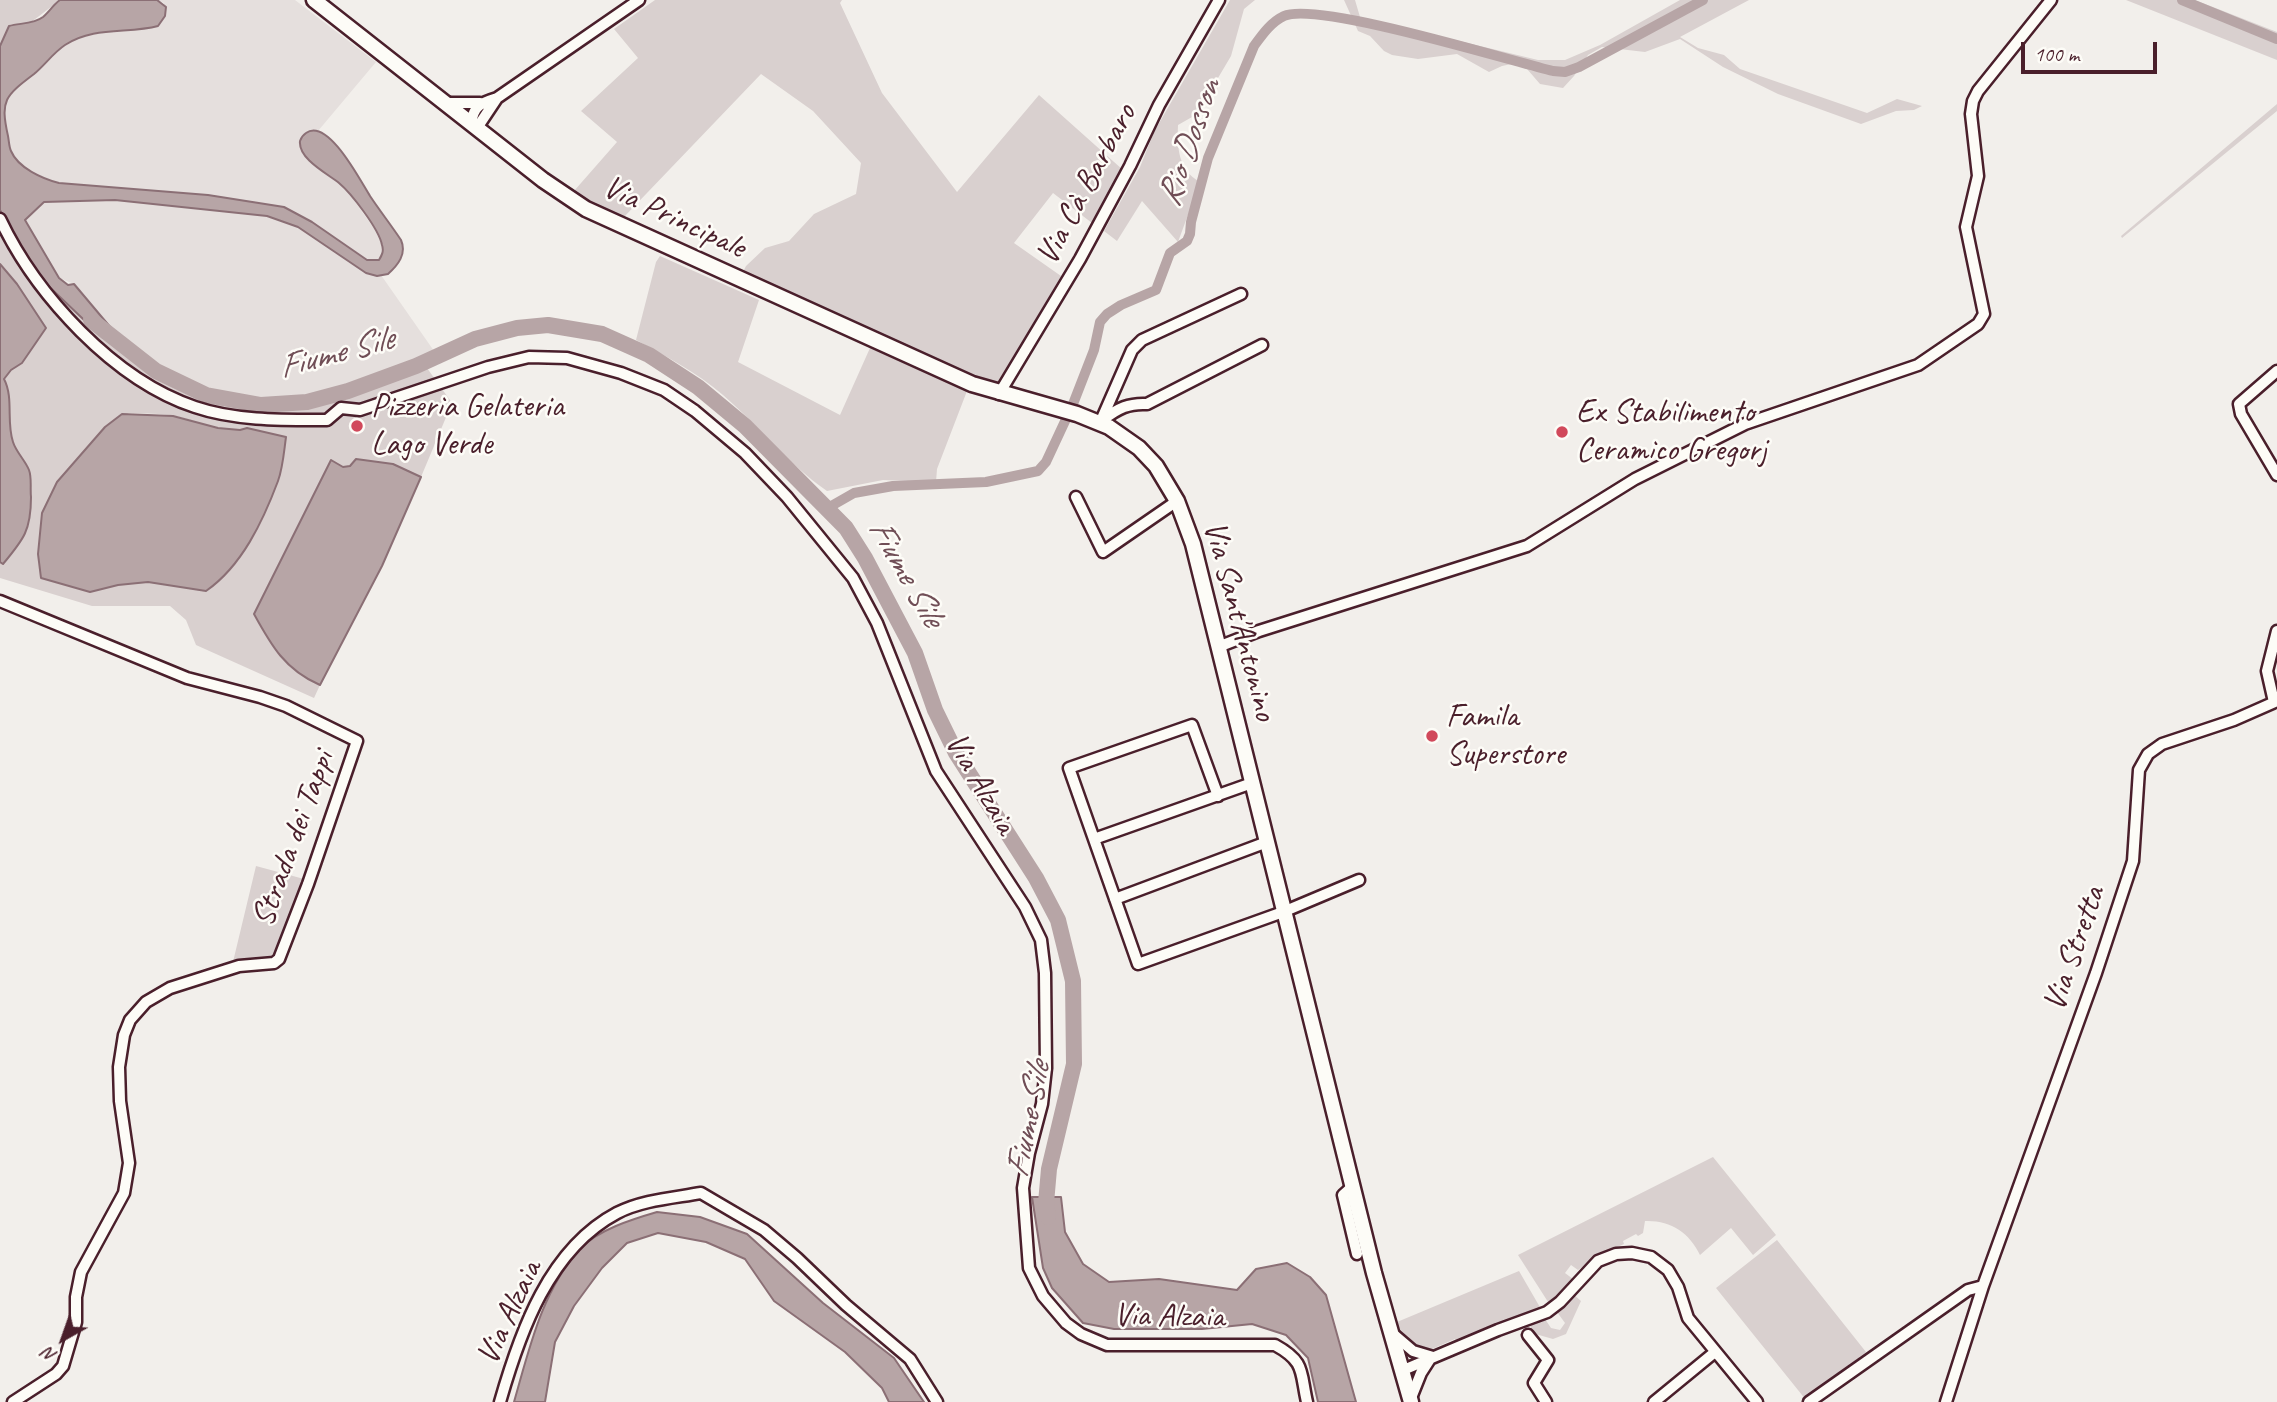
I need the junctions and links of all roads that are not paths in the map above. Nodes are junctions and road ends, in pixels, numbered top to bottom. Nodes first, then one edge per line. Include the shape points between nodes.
1 (314, 0) edge
2 (620, 0) edge
3 (639, 0) edge
4 (1219, 0) edge
5 (2051, 0) edge
6 (624, 11) junction
7 (497, 98) junction
8 (445, 103) junction
9 (480, 103) junction
10 (474, 125) junction
11 (0, 219) edge
12 (1241, 294) dead end
13 (1262, 345) dead end
14 (2277, 371) edge
15 (999, 394) junction
16 (1055, 408) joint
17 (1100, 423) junction
18 (2277, 475) edge
19 (1076, 498) dead end
20 (1177, 501) junction
21 (0, 601) edge
22 (2277, 631) edge
23 (1218, 647) junction
24 (2275, 701) edge
25 (1252, 783) junction
26 (1218, 796) junction
27 (1094, 839) junction
28 (1267, 842) junction
29 (1359, 880) dead end
30 (1115, 899) junction
31 (1283, 912) junction
32 (1352, 1187) junction
33 (1357, 1254) dead end
34 (1983, 1286) junction
35 (1390, 1331) junction
36 (1528, 1335) dead end
37 (1716, 1352) junction
38 (1432, 1358) junction
39 (1401, 1371) junction
40 (13, 1402) edge
41 (500, 1402) edge
42 (937, 1402) edge
43 (1307, 1402) edge
44 (1411, 1402) edge
45 (1546, 1402) edge
46 (1654, 1402) edge
47 (1757, 1402) edge
48 (1809, 1402) edge
49 (1946, 1402) edge

1 - 8 main road, Via Principale
2 - 6 street
3 - 6 street
4 - 15 street, Via Cà Barbaro via 1158,105 1080,259
5 - 23 street via 1973,102 1978,176 1966,227 1984,314 1978,324 1918,365 1745,424 1634,479 1527,546
6 - 7 street
7 - 9 street
7 - 10 street
8 - 9 street
8 - 10 main road, Via Principale
9 - 10 street via 475,108
10 - 15 main road, Via Principale via 586,209
11 - 43 street, Via Alzaia via 24,263 58,307 116,362 159,391 203,409 261,418 327,420 341,408 360,410 529,357 567,358 664,390 745,453 853,578 877,623 936,771 1026,907 1041,940 1046,1068 1023,1188 1029,1268 1038,1287 1066,1324 1107,1345 1276,1345 1301,1368
12 - 17 street via 1142,340 1132,349
13 - 17 street via 1147,404 1125,406
14 - 18 street via 2239,404
15 - 16 main road, Via Principale
16 - 17 main road, Via Sant'Antonino
17 - 20 main road, Via Sant'Antonino via 1148,457
19 - 20 street via 1103,552
20 - 23 main road, Via Sant'Antonino via 1193,544
21 - 40 street, Strada dei Tappi via 187,678 286,706 357,741 277,962 239,966 170,988 146,1002 130,1020 119,1067 129,1163 124,1193 81,1272 76,1322 63,1366
22 - 24 street, Via Stretta via 2267,671
23 - 25 main road, Via Sant'Antonino
24 - 34 street, Via Stretta via 2162,744 2142,761 2133,861
25 - 26 street
25 - 28 main road, Via Sant'Antonino
26 - 27 street
26 - 27 street via 1192,724 1069,768
27 - 30 street
28 - 30 street
28 - 31 main road, Via Sant'Antonino
29 - 31 street
30 - 31 street via 1138,964
31 - 32 main road, Via Sant'Antonino
32 - 33 street, Via Sant'Antonino via 1343,1195
32 - 35 main road, Via Sant'Antonino
34 - 48 street via 1968,1290
34 - 49 street, Via Stretta
35 - 38 street via 1413,1351
35 - 39 main road, Via Sant'Antonino
36 - 45 street via 1548,1360 1534,1383
37 - 38 street via 1688,1318 1668,1270 1651,1257 1628,1252 1598,1261 1547,1312
37 - 46 street
37 - 47 street
38 - 39 street
38 - 44 street
39 - 44 main road, Via Sant'Antonino
41 - 42 street, Via Alzaia via 543,1290 578,1243 617,1213 701,1193 764,1230 797,1258 910,1359

